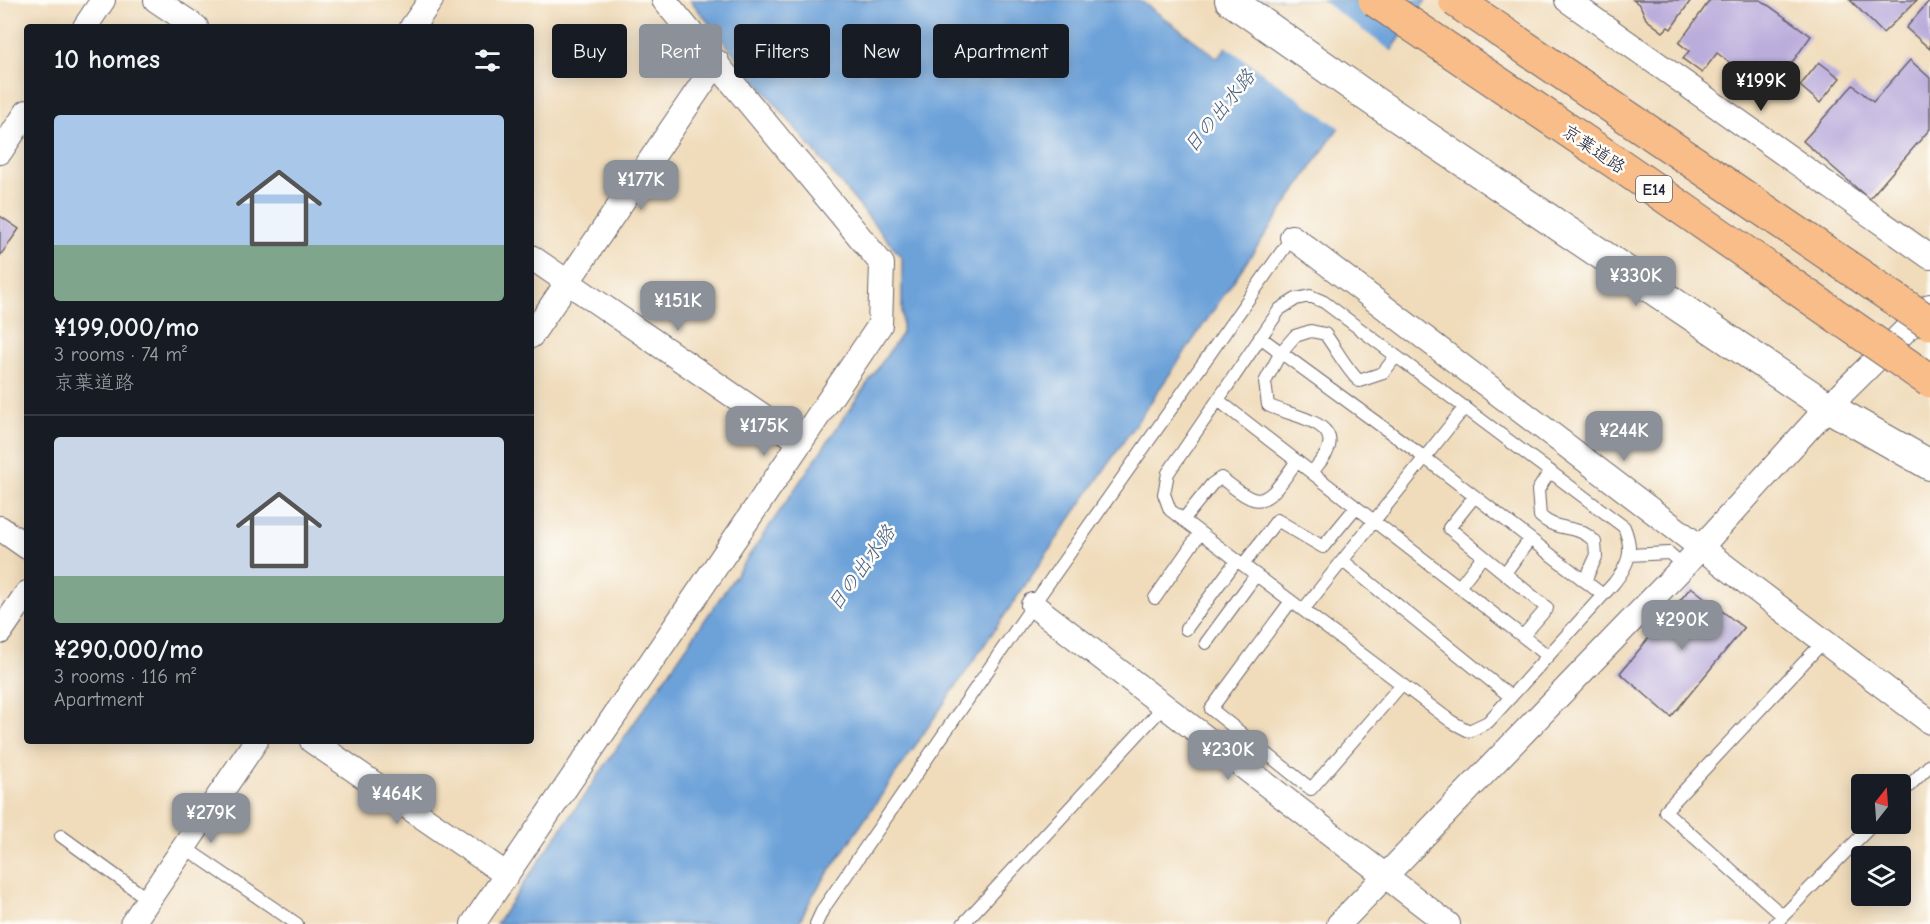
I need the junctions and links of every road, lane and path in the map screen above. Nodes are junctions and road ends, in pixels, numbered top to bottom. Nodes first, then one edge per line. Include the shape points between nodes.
1 (103, 0) edge
2 (156, 0) edge
3 (431, 0) edge
4 (664, 0) edge
5 (1375, 0) edge
6 (1455, 0) edge
7 (1567, 0) edge
8 (1234, 3) edge
9 (87, 24) edge
10 (192, 24) edge
11 (414, 24) edge
12 (685, 24) edge
13 (722, 68) edge
14 (706, 78) edge
15 (24, 116) edge
16 (0, 152) edge
17 (1292, 237) joint
18 (1930, 257) edge
19 (534, 259) edge
20 (568, 282) junction
21 (1930, 306) edge
22 (1930, 323) edge
23 (534, 332) edge
24 (1260, 337) junction
25 (1281, 352) junction
26 (1396, 356) junction
27 (1930, 381) edge
28 (1218, 400) junction
29 (1465, 407) junction
30 (1828, 407) junction
31 (801, 442) junction
32 (1425, 458) junction
33 (1297, 461) junction
34 (1930, 465) edge
35 (1550, 471) junction
36 (1312, 473) junction
37 (1474, 497) junction
38 (1356, 507) junction
39 (1184, 520) junction
40 (1375, 521) junction
41 (0, 528) edge
42 (1200, 533) junction
43 (1530, 539) junction
44 (24, 545) edge
45 (1701, 547) junction
46 (1629, 555) junction
47 (1483, 556) junction
48 (1343, 561) junction
49 (1240, 563) junction
50 (1684, 566) junction
51 (1504, 573) junction
52 (1256, 574) junction
53 (1585, 581) junction
54 (1459, 587) junction
55 (1603, 595) junction
56 (24, 596) edge
57 (1155, 598) dead end
58 (1291, 601) junction
59 (1033, 605) junction
60 (1303, 610) junction
61 (1186, 629) dead end
62 (0, 632) edge
63 (1523, 636) junction
64 (1824, 641) junction
65 (1206, 643) dead end
66 (1548, 656) junction
67 (1402, 684) junction
68 (1511, 697) junction
69 (1164, 706) junction
70 (1930, 722) edge
71 (254, 744) edge
72 (316, 744) edge
73 (1930, 765) edge
74 (1911, 784) edge
75 (1863, 834) edge
76 (61, 836) dead end
77 (184, 847) junction
78 (507, 874) junction
79 (1386, 875) junction
80 (149, 900) junction
81 (1779, 920) edge
82 (132, 924) edge
83 (297, 924) edge
84 (473, 924) edge
85 (816, 924) edge
86 (963, 924) edge
87 (1339, 924) edge
88 (1448, 924) edge

1 - 9 street
2 - 10 street
3 - 11 street
4 - 12 street
5 - 27 highway, 京葉道路 / E14, bridge
6 - 22 highway, E14, bridge
7 - 18 street
8 - 30 street
13 - 31 street via 882,264 879,325
14 - 20 street
15 - 16 street
17 - 45 street
17 - 59 lane
19 - 20 street
20 - 23 street
20 - 31 street
21 - 30 street
24 - 25 lane
24 - 26 lane via 1280,309 1310,296 1324,302
24 - 28 lane
25 - 26 lane via 1295,336 1311,331 1325,334 1359,381 1383,373
25 - 32 lane
25 - 36 lane via 1265,382 1268,405 1312,421 1324,428 1330,439 1327,453
26 - 29 lane
28 - 33 lane
28 - 39 lane via 1168,473 1164,494 1170,510
29 - 32 lane
29 - 35 lane
30 - 34 street
30 - 45 street
31 - 78 street
32 - 37 lane
32 - 40 lane
33 - 36 lane
33 - 39 lane via 1263,500 1252,499 1221,478
35 - 46 lane via 1624,527
35 - 53 lane via 1538,490 1540,516 1554,526 1587,534 1595,542 1596,557
36 - 38 lane
37 - 43 lane
37 - 47 lane via 1449,528
38 - 40 lane
38 - 49 lane via 1323,547 1277,520
39 - 42 lane
40 - 48 lane
40 - 54 lane
41 - 44 street
42 - 49 lane
42 - 57 lane
43 - 51 lane
43 - 53 lane
45 - 50 street
45 - 64 street
46 - 50 lane via 1669,553
46 - 55 lane via 1624,570
47 - 51 lane
47 - 54 lane
48 - 60 lane
48 - 68 lane
49 - 52 lane
49 - 61 lane
50 - 79 street
51 - 63 lane via 1547,608
52 - 58 lane
52 - 65 lane
53 - 55 lane
54 - 63 lane
55 - 66 lane
56 - 62 street
58 - 60 lane
58 - 67 lane via 1211,709 1311,789
59 - 69 street
59 - 85 lane
60 - 67 lane
63 - 66 lane
64 - 70 street
64 - 81 lane via 1665,811
66 - 68 lane
67 - 68 lane via 1469,731 1488,722
69 - 79 street
69 - 86 lane
71 - 77 street
72 - 78 street
73 - 74 lane
75 - 81 lane
76 - 80 lane
77 - 80 street
77 - 83 lane
78 - 84 street
79 - 87 street
79 - 88 street
80 - 82 street

